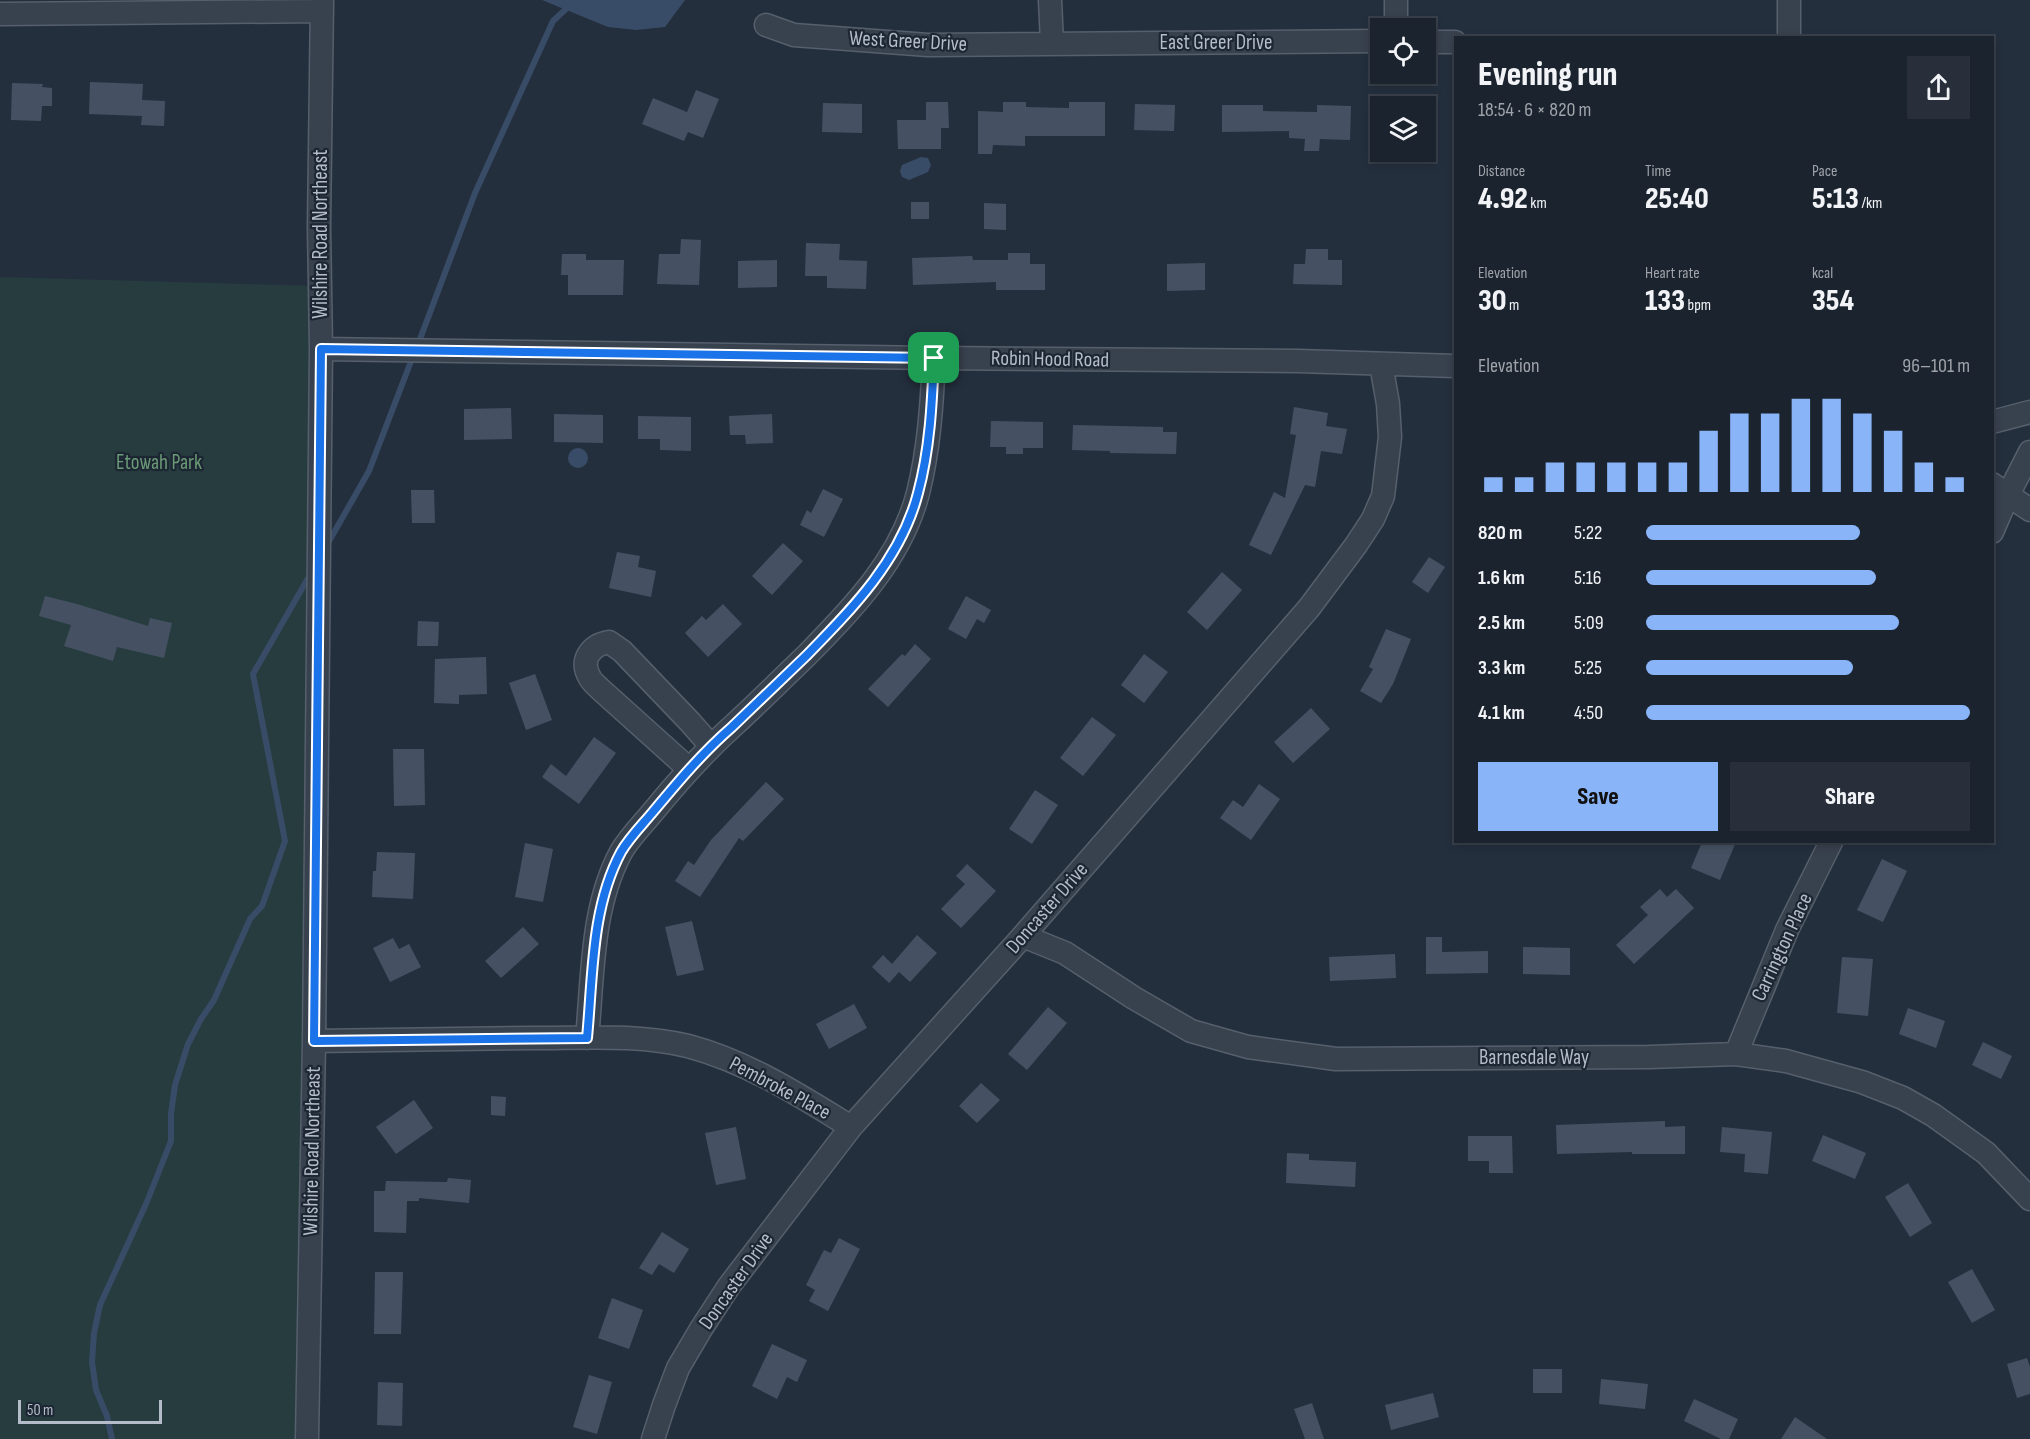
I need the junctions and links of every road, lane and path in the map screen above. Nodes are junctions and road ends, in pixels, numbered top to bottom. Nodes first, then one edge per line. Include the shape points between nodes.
1 (1050, 0) edge
2 (1396, 0) edge
3 (1790, 0) edge
4 (322, 6) edge
5 (0, 14) edge
6 (1396, 18) edge
7 (766, 25) dead end
8 (1790, 36) edge
9 (1370, 41) edge
10 (1436, 42) edge
11 (1454, 42) edge
12 (1052, 43) junction
13 (321, 349) junction
14 (934, 358) junction
15 (1381, 364) junction
16 (1454, 366) edge
17 (2030, 412) edge
18 (1994, 421) edge
19 (2030, 452) edge
20 (2000, 490) edge
21 (2030, 510) edge
22 (1994, 522) edge
23 (711, 746) junction
24 (688, 769) junction
25 (1830, 843) edge
26 (1023, 936) junction
27 (587, 1038) junction
28 (314, 1041) junction
29 (1736, 1054) junction
30 (851, 1127) junction
31 (2030, 1199) edge
32 (307, 1439) edge
33 (653, 1439) edge

1 - 12 street
2 - 6 street
3 - 8 street
4 - 5 street
4 - 13 street, Wilshire Road Northeast
7 - 12 street, West Greer Drive via 794,35 928,45
9 - 12 street, East Greer Drive
10 - 11 street
13 - 14 street, Robin Hood Road
13 - 28 street, Wilshire Road Northeast
14 - 15 street, Robin Hood Road
14 - 23 street via 927,445 918,493 894,552 846,615
15 - 16 street, Robin Hood Road
15 - 26 street, Doncaster Drive via 1390,437 1383,496 1373,519 1310,608
17 - 18 street
19 - 20 street
20 - 21 street
20 - 22 street
23 - 24 street
23 - 24 street via 622,651 609,642 599,644 588,654 586,664 594,683
24 - 27 street via 622,851 612,872 601,905
25 - 29 street, Carrington Place via 1787,930
26 - 29 street, Barnesdale Way via 1065,953 1191,1031 1248,1047 1336,1059
26 - 30 street, Doncaster Drive
27 - 28 street, Pembroke Place
27 - 30 street, Pembroke Place via 686,1046 721,1057 772,1079
28 - 32 street, Wilshire Road Northeast
29 - 31 street, Barnesdale Way via 1785,1061 1862,1082 1903,1098 1986,1153
30 - 33 street, Doncaster Drive via 729,1286 701,1329 678,1368

